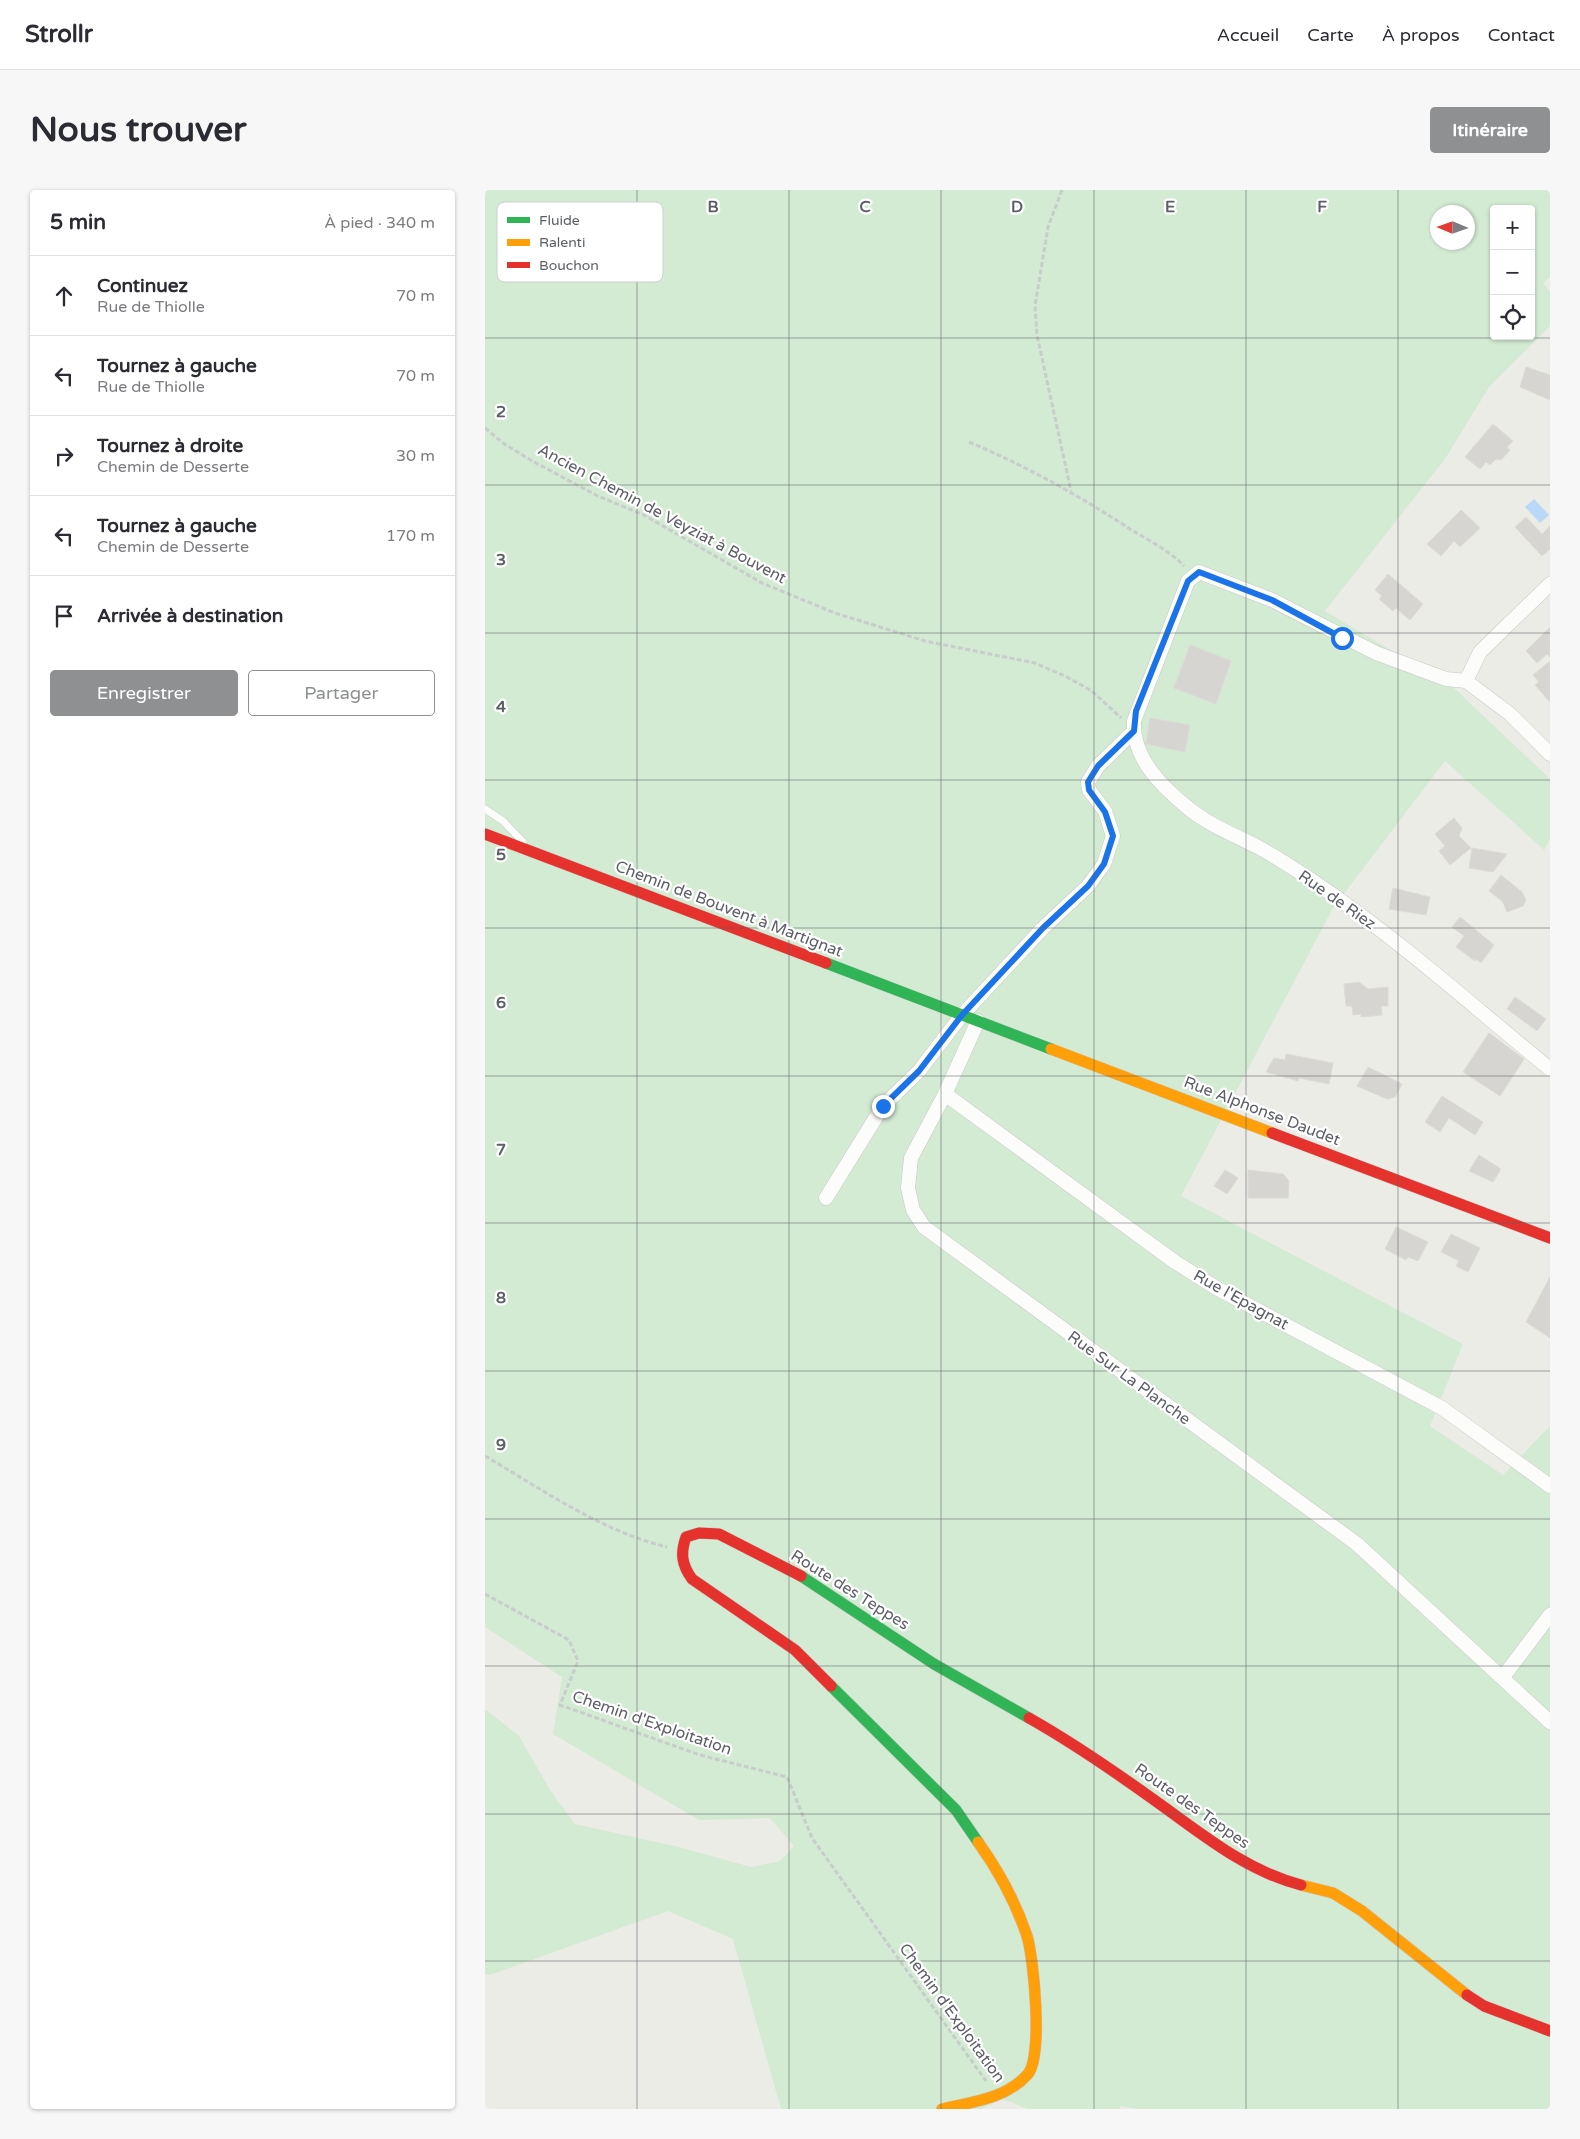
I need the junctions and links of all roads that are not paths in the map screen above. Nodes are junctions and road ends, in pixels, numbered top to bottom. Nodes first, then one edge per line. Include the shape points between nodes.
1 (1550, 584) edge
2 (1466, 681) junction
3 (1134, 731) junction
4 (1550, 754) edge
5 (485, 809) edge
6 (485, 834) edge
7 (532, 852) junction
8 (962, 1015) junction
9 (978, 1021) junction
10 (1550, 1069) edge
11 (945, 1094) junction
12 (826, 1198) dead end
13 (1550, 1238) edge
14 (1550, 1486) edge
15 (1550, 1615) edge
16 (1503, 1677) junction
17 (1550, 1722) edge
18 (1550, 2031) edge
19 (942, 2109) edge

1 - 2 street via 1480,652
2 - 3 street via 1445,679 1376,653 1272,600 1199,572 1188,581 1139,704
2 - 4 street via 1510,714
3 - 8 street via 1098,766 1088,782 1089,790 1105,812 1113,836 1104,864 1088,886 1043,928
3 - 10 street, Rue de Riez via 1139,754 1151,771 1187,807 1205,821 1257,846 1360,913
5 - 7 lane via 503,821
6 - 7 street, Chemin de Bouvent à Martignat
7 - 8 street, Chemin de Bouvent à Martignat
8 - 9 street, Rue Alphonse Daudet
8 - 12 street via 919,1071 883,1106
9 - 11 street, Rue Sur La Planche
9 - 13 street, Rue Alphonse Daudet
11 - 14 street, Rue l'Epagnat via 1175,1262 1218,1289 1442,1408
11 - 16 street, Rue Sur La Planche via 911,1158 908,1188 913,1210 924,1227 1357,1544
15 - 16 street
16 - 17 street, Rue Sur La Planche
18 - 19 street, Route des Teppes via 1484,2006 1362,1911 1333,1893 1289,1882 1251,1866 1221,1848 1083,1749 934,1664 805,1578 719,1534 699,1533 687,1537 680,1550 681,1565 692,1579 795,1650 956,1810 995,1866 1027,1937 1034,1981 1037,2043 1030,2072 1017,2085 997,2096

